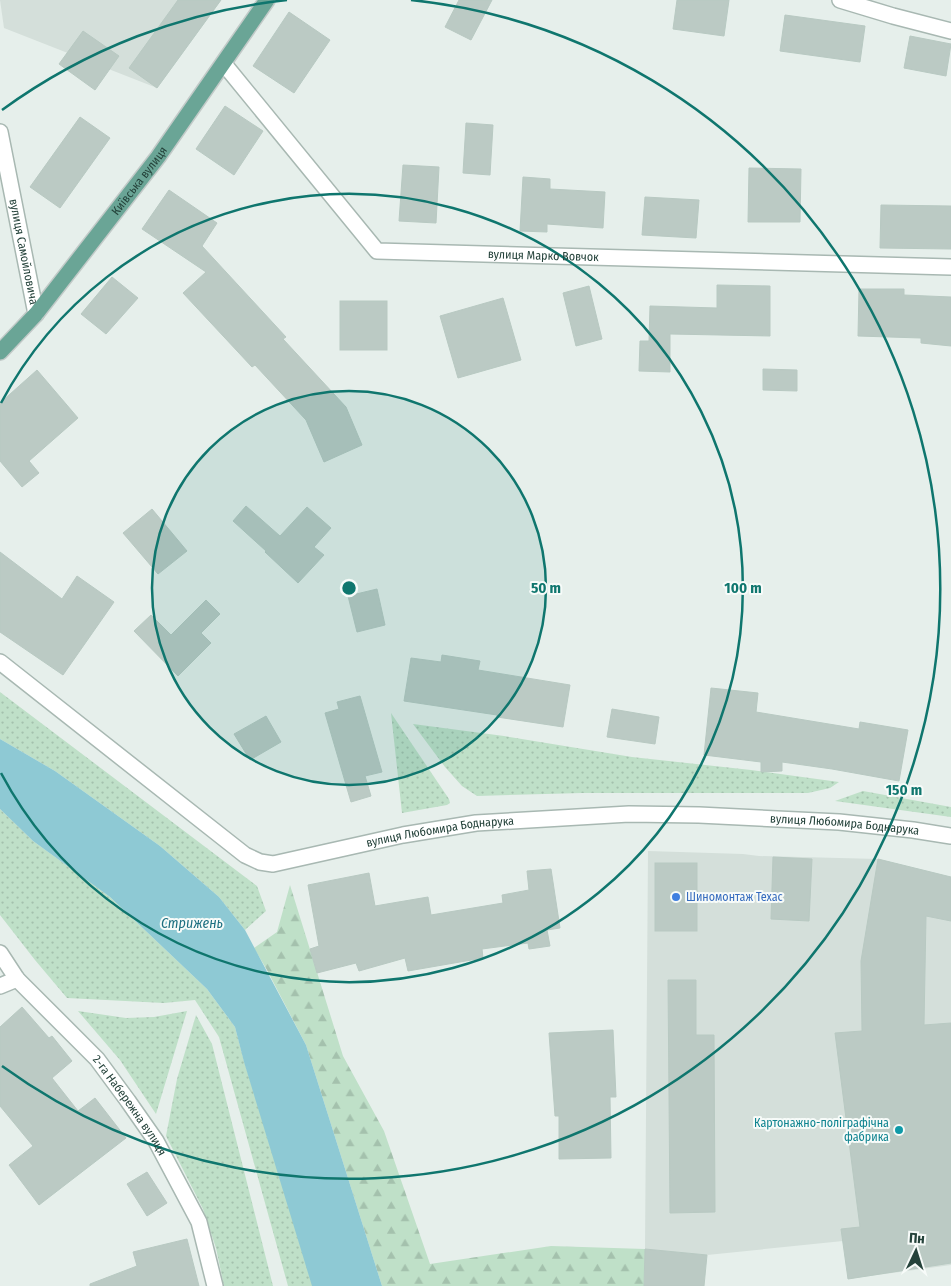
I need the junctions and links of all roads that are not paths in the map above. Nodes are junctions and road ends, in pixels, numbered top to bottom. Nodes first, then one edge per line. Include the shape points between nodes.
1 (267, 0) edge
2 (840, 0) edge
3 (951, 31) edge
4 (224, 64) junction
5 (0, 132) edge
6 (951, 267) edge
7 (36, 314) junction
8 (0, 352) edge
9 (0, 662) edge
10 (951, 836) edge
11 (0, 953) edge
12 (17, 979) junction
13 (0, 986) edge
14 (215, 1286) edge

1 - 4 main road, Київська вулиця
2 - 3 street
4 - 6 street, вулиця Марко Вовчок via 377,251
4 - 7 main road, Київська вулиця via 158,157
5 - 7 street, вулиця Самойловича
7 - 8 main road, Київська вулиця
9 - 10 street, вулиця Любомира Боднарука via 245,855 260,862 273,864 403,835 476,823 629,814 839,822
11 - 12 street, 2-га Набережна вулиця
12 - 13 street
12 - 14 street, 2-га Набережна вулиця via 96,1059 156,1141 199,1222

